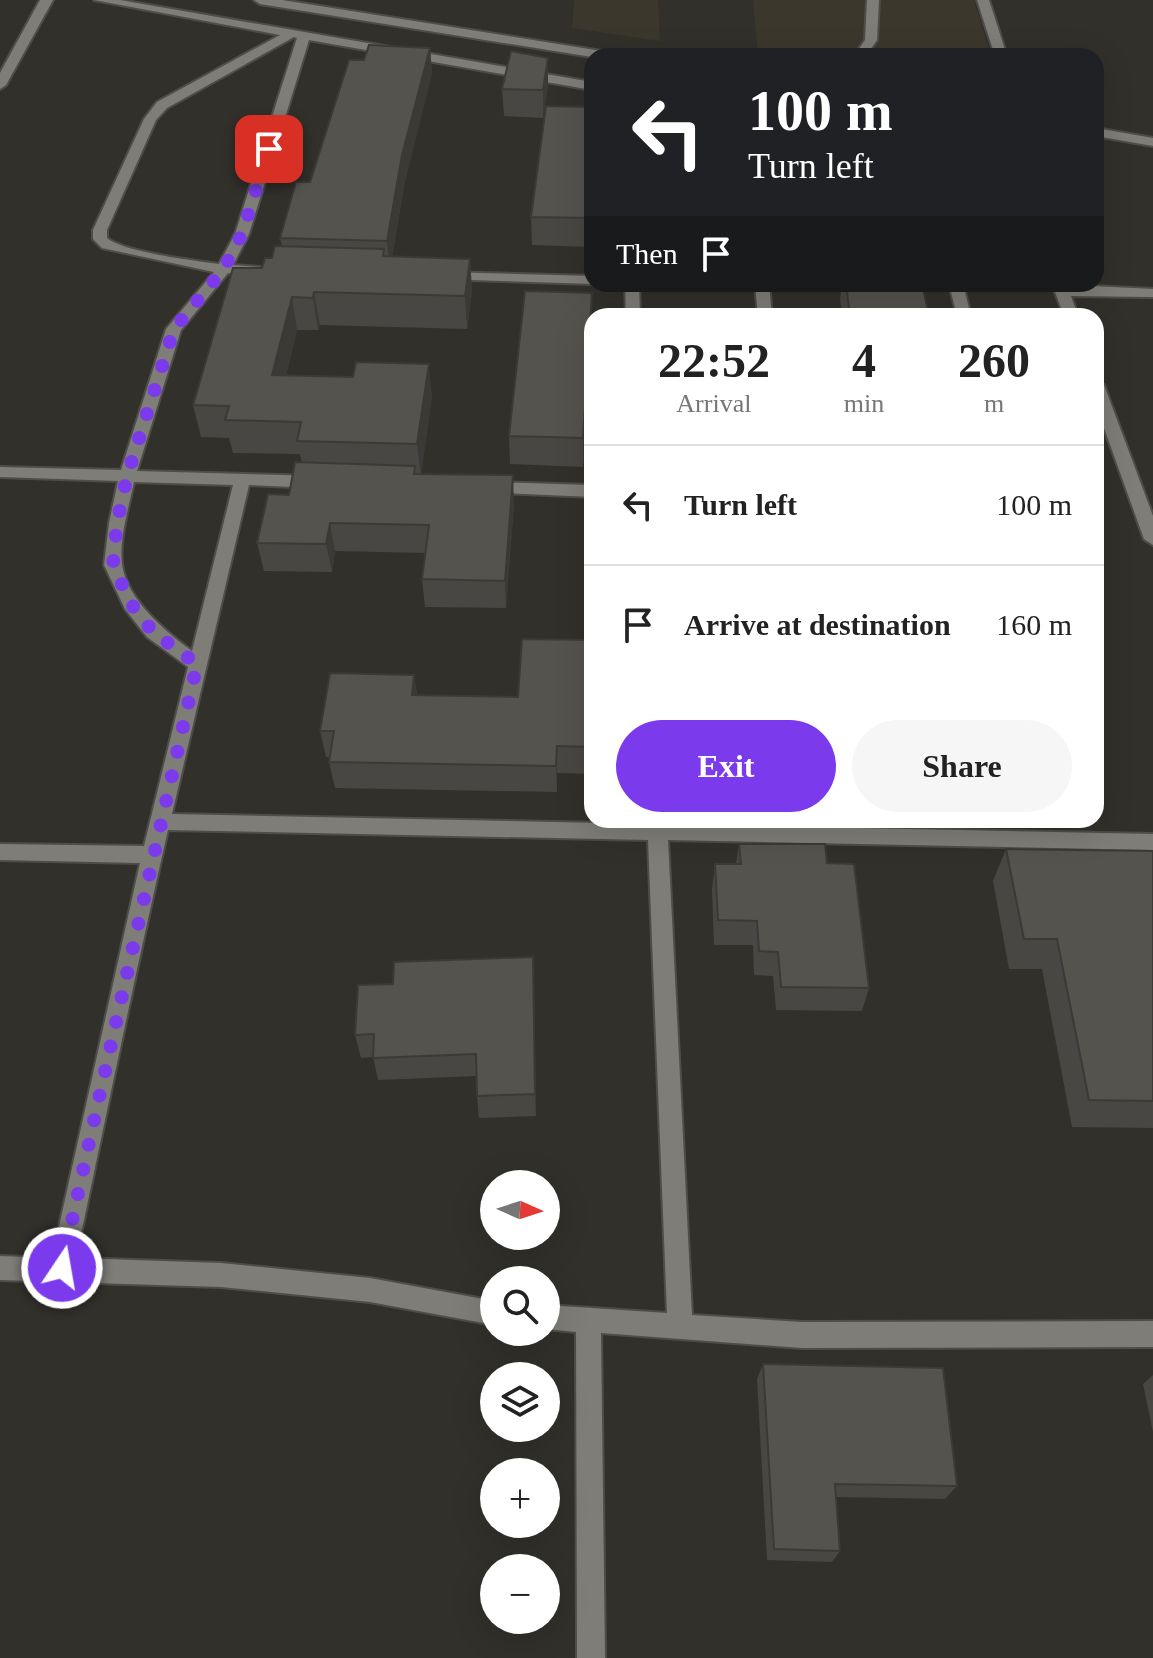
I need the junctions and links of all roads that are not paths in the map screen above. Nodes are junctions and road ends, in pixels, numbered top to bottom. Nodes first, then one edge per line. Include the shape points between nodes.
1 (47, 0) edge
2 (100, 0) edge
3 (260, 0) edge
4 (873, 0) edge
5 (983, 0) edge
6 (298, 35) junction
7 (866, 48) edge
8 (998, 48) edge
9 (584, 52) edge
10 (0, 85) edge
11 (584, 85) edge
12 (1104, 133) edge
13 (1153, 142) edge
14 (223, 270) junction
15 (269, 272) edge
16 (423, 275) edge
17 (584, 280) edge
18 (1104, 290) edge
19 (1153, 293) edge
20 (1104, 407) edge
21 (0, 472) edge
22 (127, 476) junction
23 (242, 480) junction
24 (338, 483) edge
25 (465, 487) edge
26 (584, 491) edge
27 (1153, 539) edge
28 (197, 664) junction
29 (162, 822) junction
30 (584, 825) edge
31 (657, 828) edge
32 (719, 828) edge
33 (1153, 842) edge
34 (0, 852) edge
35 (155, 855) junction
36 (0, 1268) edge
37 (62, 1268) junction
38 (480, 1310) edge
39 (560, 1318) edge
40 (588, 1320) junction
41 (680, 1327) junction
42 (1153, 1334) edge
43 (591, 1658) edge

1 - 10 street
2 - 6 street
3 - 9 street
4 - 7 street via 871,40
5 - 8 street
6 - 11 street
6 - 14 street via 242,234
6 - 14 street via 162,105 150,119 100,230 107,245
12 - 13 street
14 - 15 street
14 - 22 street via 174,329
16 - 17 street
18 - 19 street
20 - 27 street
21 - 22 street
22 - 23 street
22 - 28 street via 113,565 131,604 153,632
23 - 24 street
23 - 28 street
25 - 26 street
28 - 29 street
29 - 30 street
29 - 35 street
31 - 41 street
32 - 33 street
34 - 35 street
35 - 37 street
36 - 37 street
37 - 38 street via 221,1275 370,1290
39 - 40 street
40 - 41 street
40 - 43 street
41 - 42 street via 802,1335

